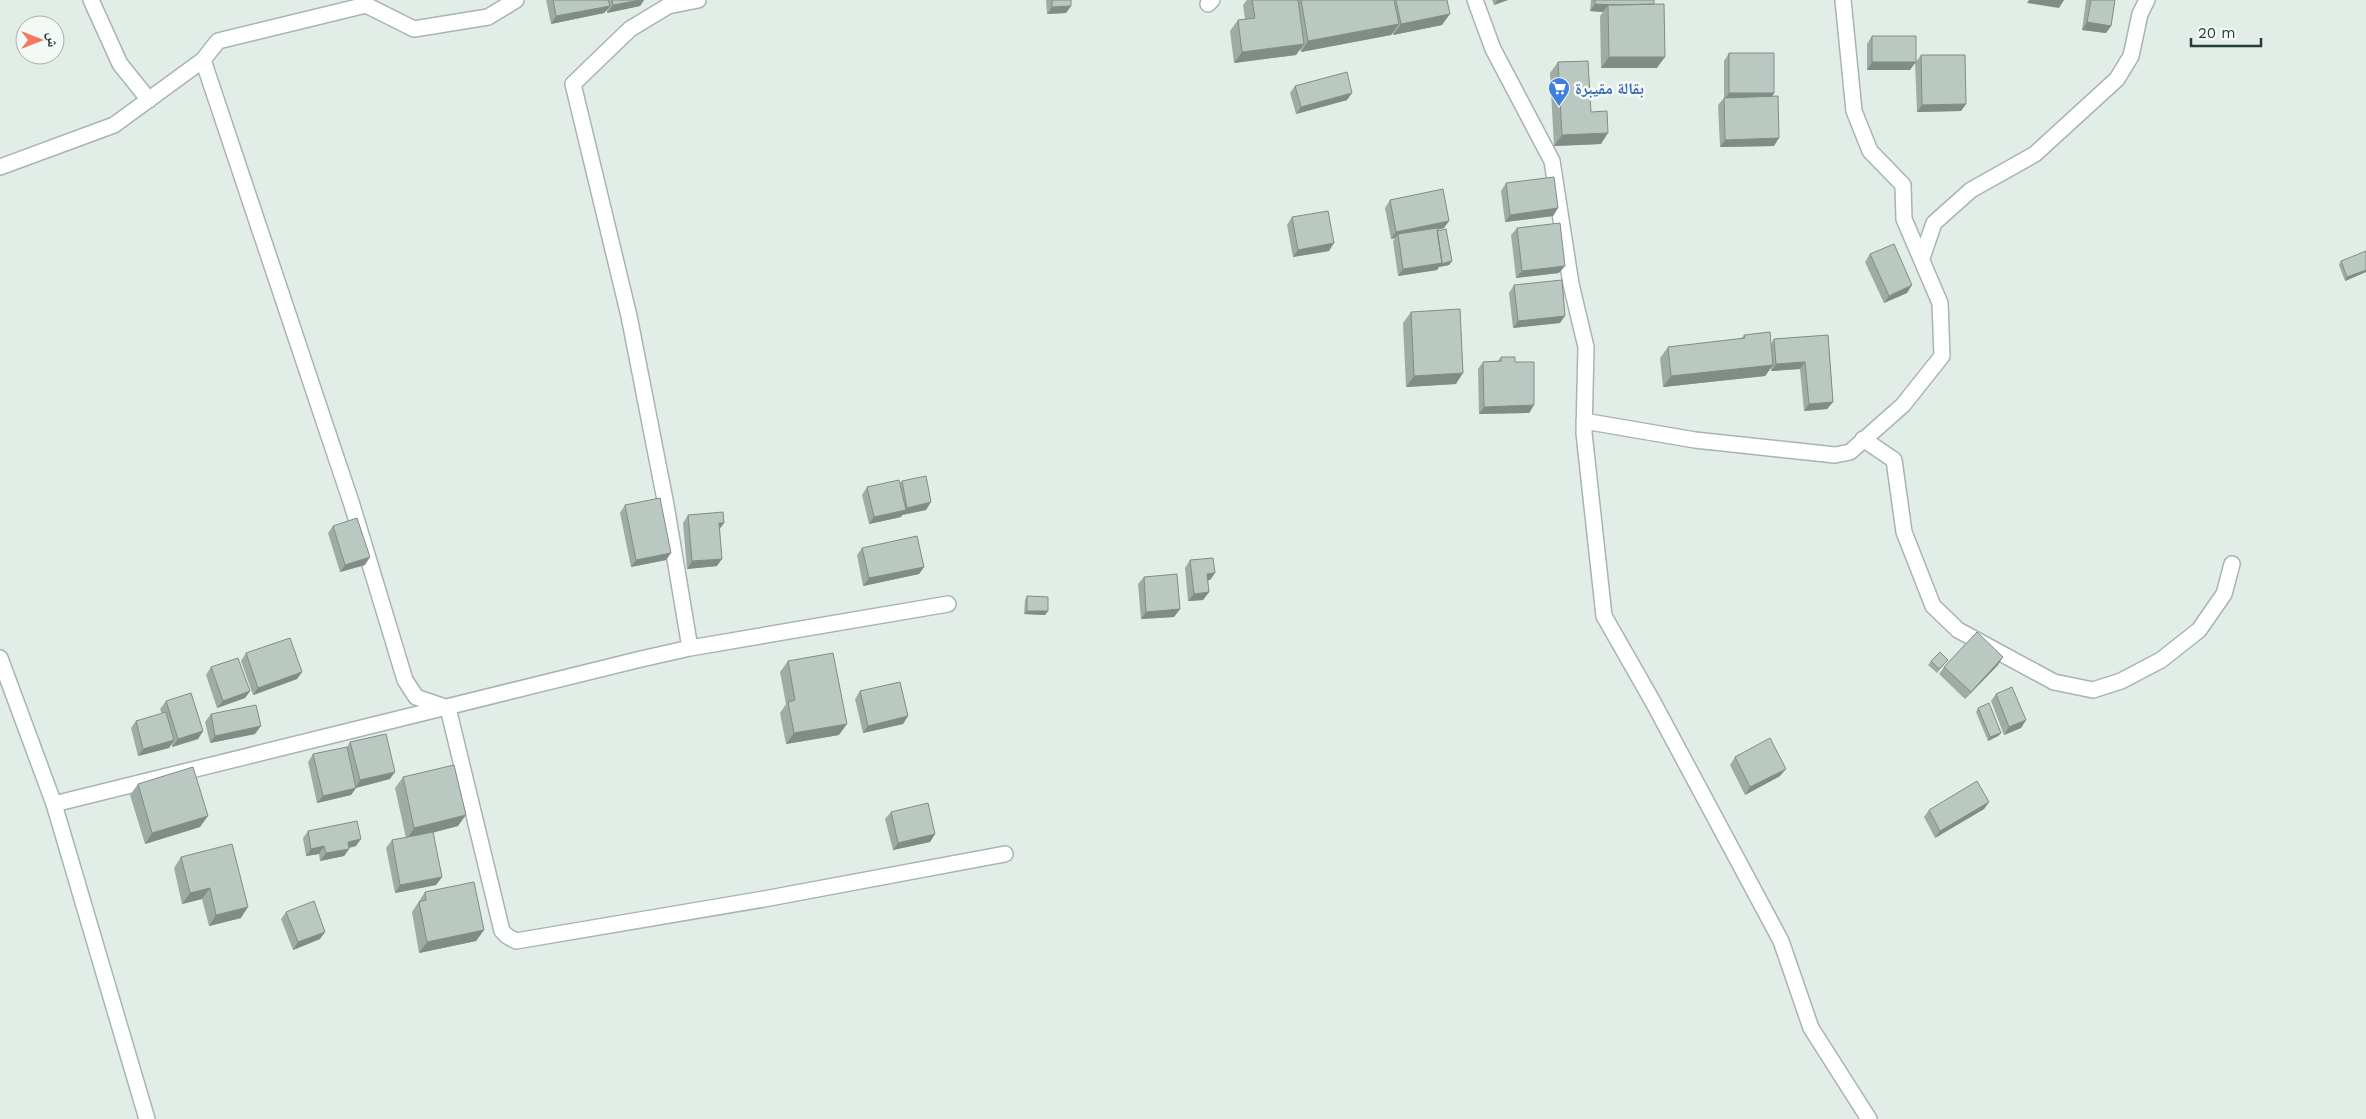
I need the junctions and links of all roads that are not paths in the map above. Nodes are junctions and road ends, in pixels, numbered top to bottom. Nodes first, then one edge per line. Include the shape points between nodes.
1 (91, 0) edge
2 (516, 0) edge
3 (698, 0) edge
4 (1475, 0) edge
5 (1843, 0) edge
6 (2147, 0) edge
7 (203, 60) junction
8 (149, 100) junction
9 (0, 167) edge
10 (1922, 258) junction
11 (1584, 421) junction
12 (1863, 440) junction
13 (2232, 564) dead end
14 (948, 604) dead end
15 (690, 648) junction
16 (0, 658) edge
17 (448, 708) junction
18 (54, 804) junction
19 (1004, 854) dead end
20 (148, 1119) edge
21 (1869, 1119) edge

1 - 8 street via 120,64
2 - 7 street via 488,18 414,29 366,4 218,41
3 - 15 street via 668,6 630,29 572,84 629,316
4 - 11 street via 1493,49 1552,161 1571,284 1586,347
5 - 10 street via 1854,111 1870,151 1903,185 1904,219
6 - 10 street via 2140,14 2131,56 2117,79 2035,154 1970,190 1934,223
7 - 8 street
7 - 17 street via 352,505 405,680 416,697
8 - 9 street via 114,125
10 - 12 street via 1940,303 1942,356 1903,405
11 - 12 street via 1695,440 1835,455 1850,452
11 - 21 street via 1604,616 1781,941 1811,1028
12 - 13 street via 1894,460 1904,532 1933,606 1958,630 2054,682 2093,690 2121,680 2166,656 2204,623 2224,594
14 - 15 street
15 - 17 street
16 - 18 street
17 - 18 street
17 - 19 street via 502,931 516,941
18 - 20 street

